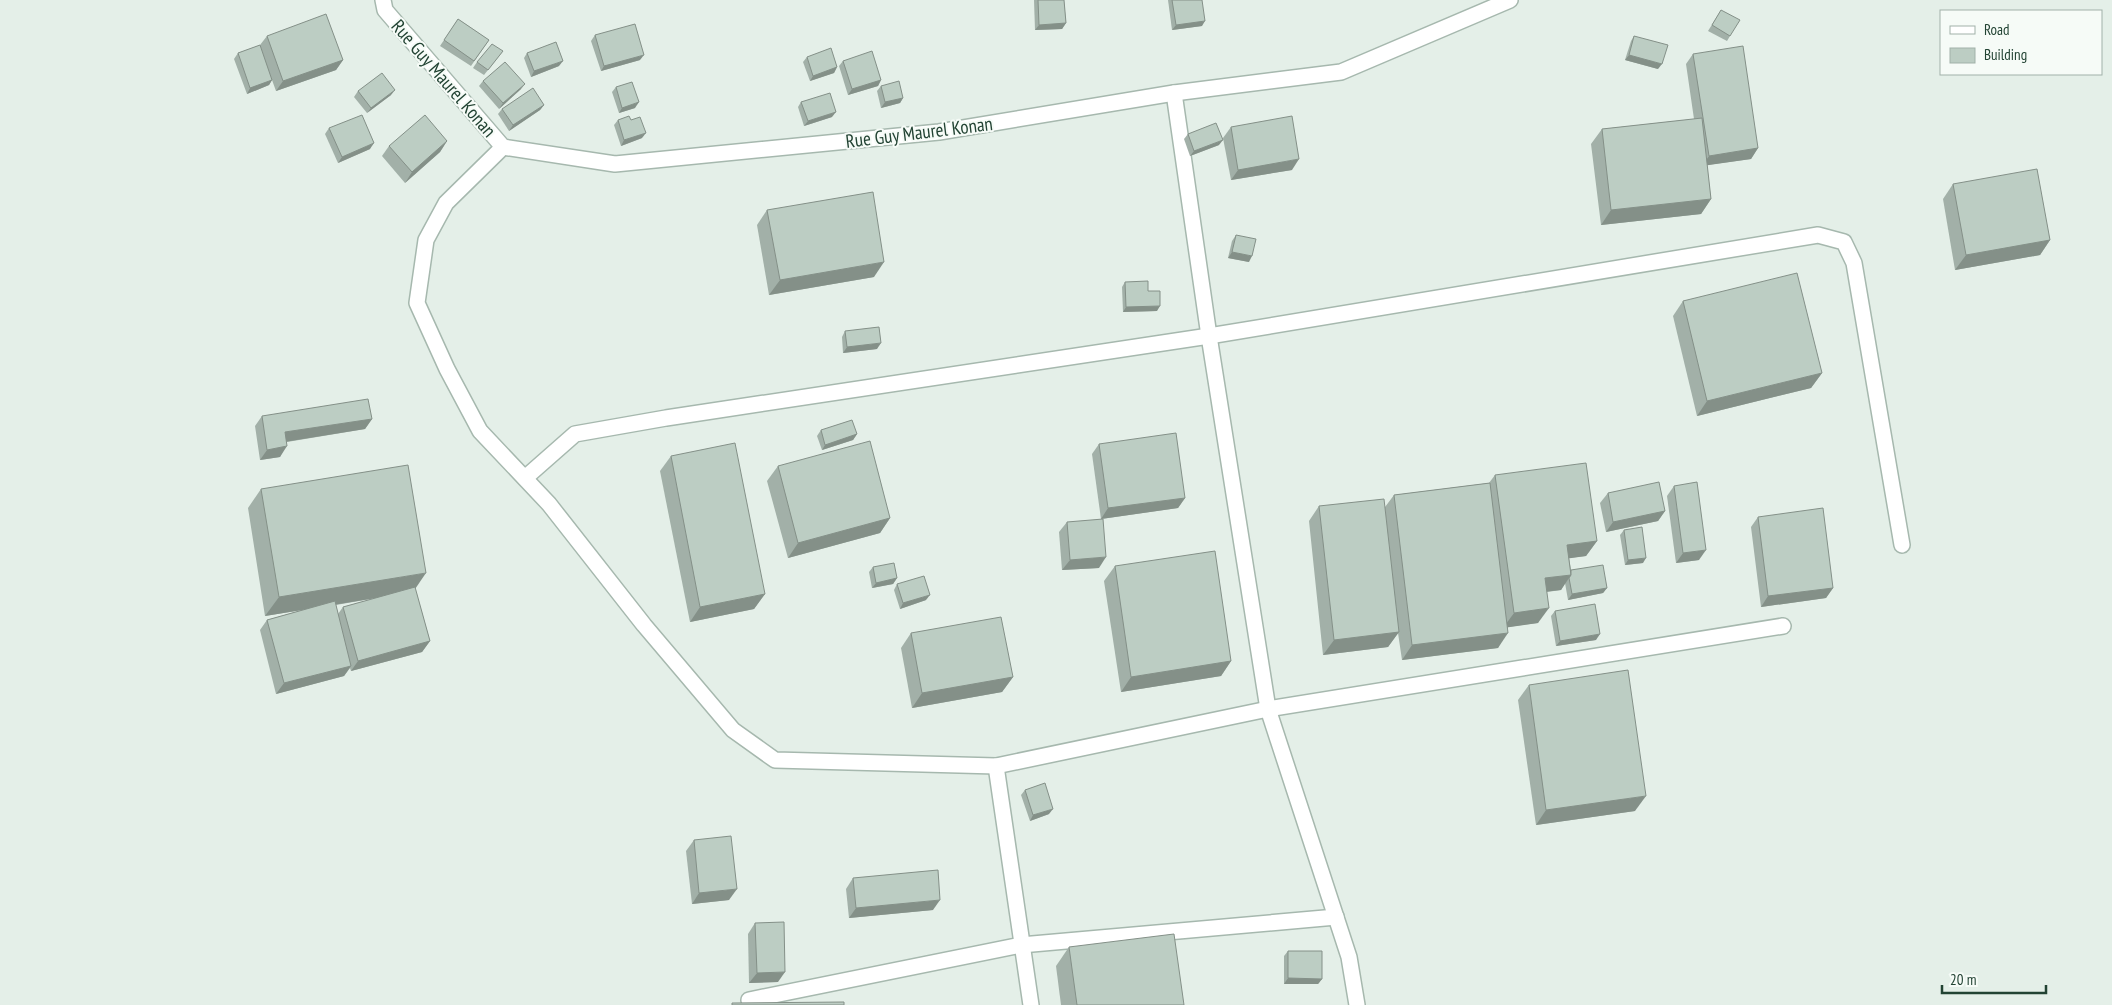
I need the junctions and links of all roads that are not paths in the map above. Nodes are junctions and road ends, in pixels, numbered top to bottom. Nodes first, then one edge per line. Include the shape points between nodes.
1 (383, 0) edge
2 (1510, 0) edge
3 (1174, 93) junction
4 (503, 147) junction
5 (1209, 336) junction
6 (525, 478) junction
7 (1902, 544) dead end
8 (1783, 626) dead end
9 (1268, 710) junction
10 (996, 766) junction
11 (1336, 917) junction
12 (1021, 945) junction
13 (749, 1000) dead end
14 (1031, 1005) edge
15 (1357, 1005) edge

1 - 4 street, Rue Guy Maurel Konan via 385,10
2 - 3 street, Rue Guy Maurel Konan via 1341,72
3 - 4 street, Rue Guy Maurel Konan via 939,132 615,164
3 - 5 street
4 - 6 street via 446,203 426,240 417,303 480,431
5 - 6 street via 576,434
5 - 7 street via 1818,235 1844,242 1854,263
5 - 9 street
6 - 10 street via 550,504 733,730 775,760
8 - 9 street
9 - 10 street
9 - 11 street
10 - 12 street
11 - 12 street
11 - 15 street via 1349,956
12 - 13 street
12 - 14 street

